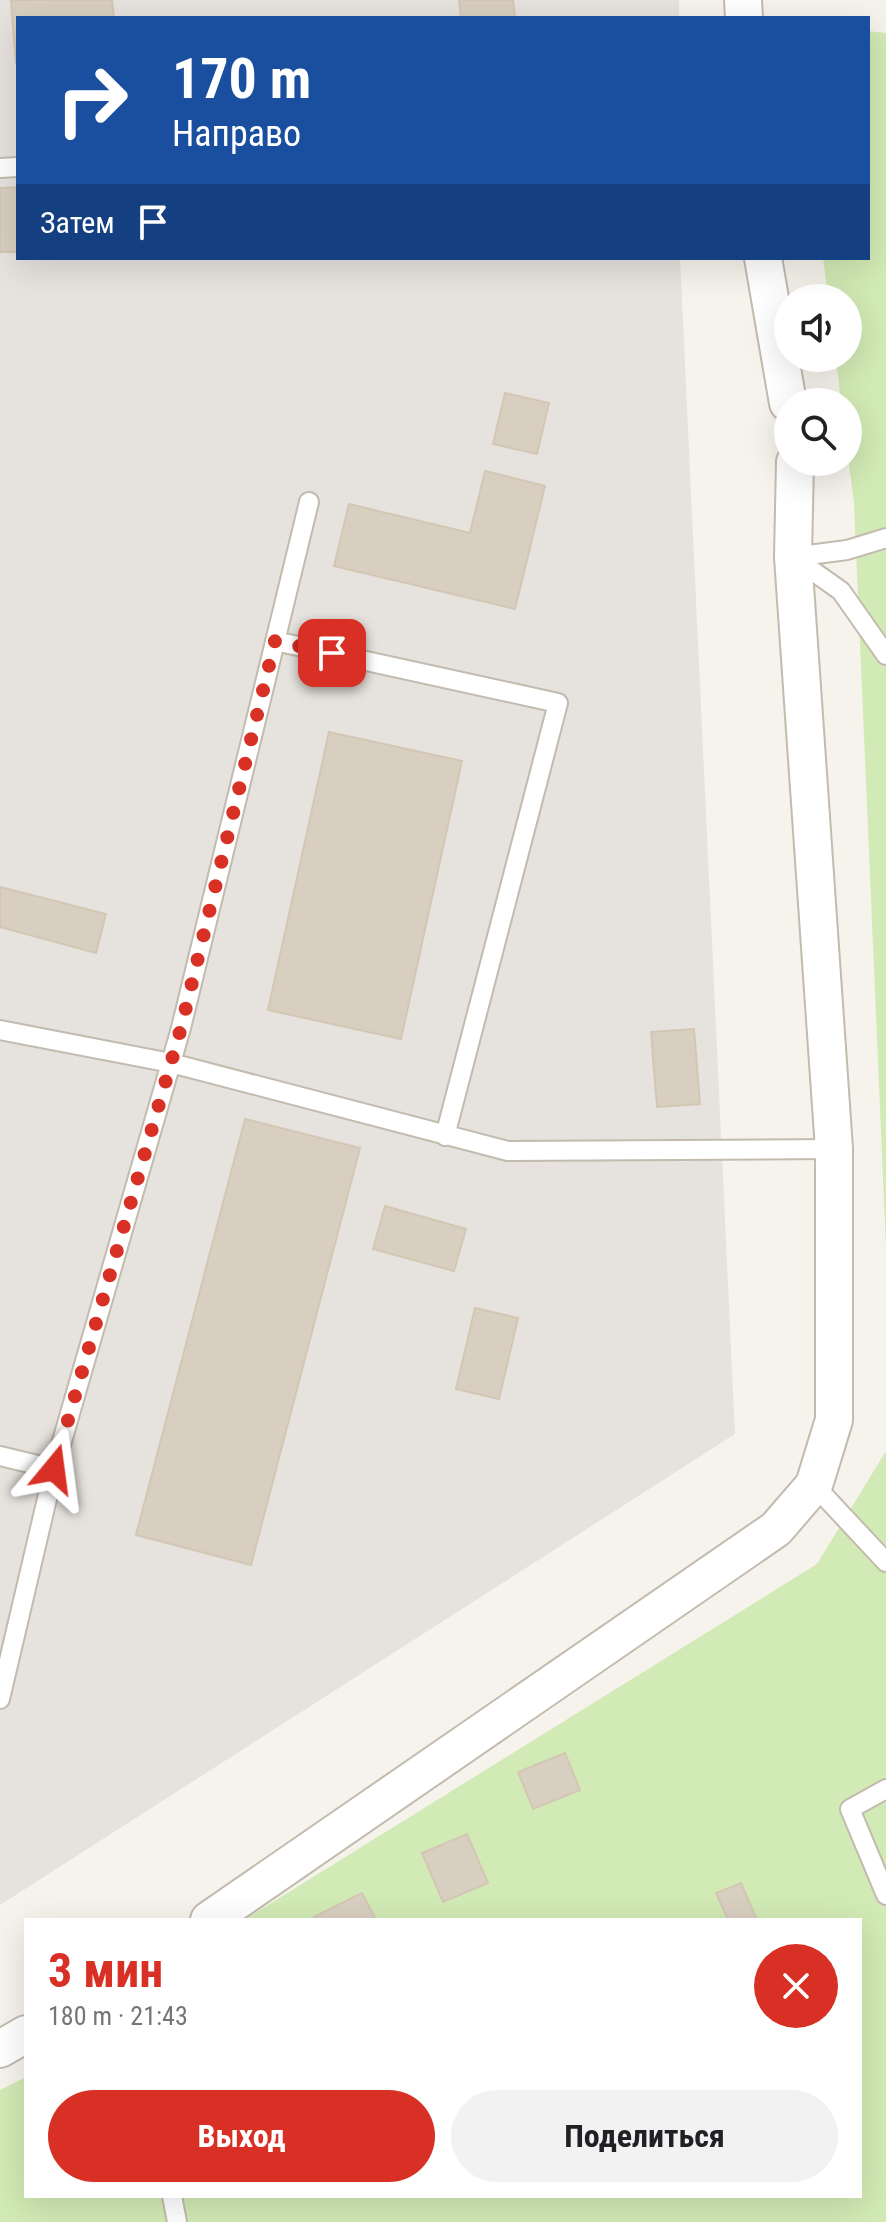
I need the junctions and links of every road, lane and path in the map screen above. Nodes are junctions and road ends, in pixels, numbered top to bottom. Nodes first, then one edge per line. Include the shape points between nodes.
1 (763, 260) edge
2 (785, 388) edge
3 (795, 476) edge
4 (309, 502) dead end
5 (886, 538) edge
6 (793, 557) junction
7 (275, 641) junction
8 (886, 655) edge
9 (0, 1030) edge
10 (171, 1063) junction
11 (445, 1136) junction
12 (834, 1149) junction
13 (0, 1456) edge
14 (54, 1469) junction
15 (814, 1485) junction
16 (886, 1562) edge
17 (0, 1699) edge
18 (886, 1789) edge
19 (886, 1895) edge
20 (212, 1918) edge
21 (24, 2035) edge
22 (0, 2049) edge
23 (172, 2198) edge
24 (177, 2222) edge

1 - 2 street
3 - 6 street
4 - 7 lane
5 - 6 lane
6 - 8 lane via 841,591
6 - 12 street
7 - 10 lane
7 - 11 lane via 558,703
9 - 10 lane
10 - 11 lane
10 - 14 lane
11 - 12 lane via 508,1151
12 - 15 street via 834,1420
13 - 14 lane
14 - 17 lane
15 - 16 lane
15 - 20 street via 776,1529
18 - 19 lane via 850,1809
21 - 22 street
23 - 24 lane

